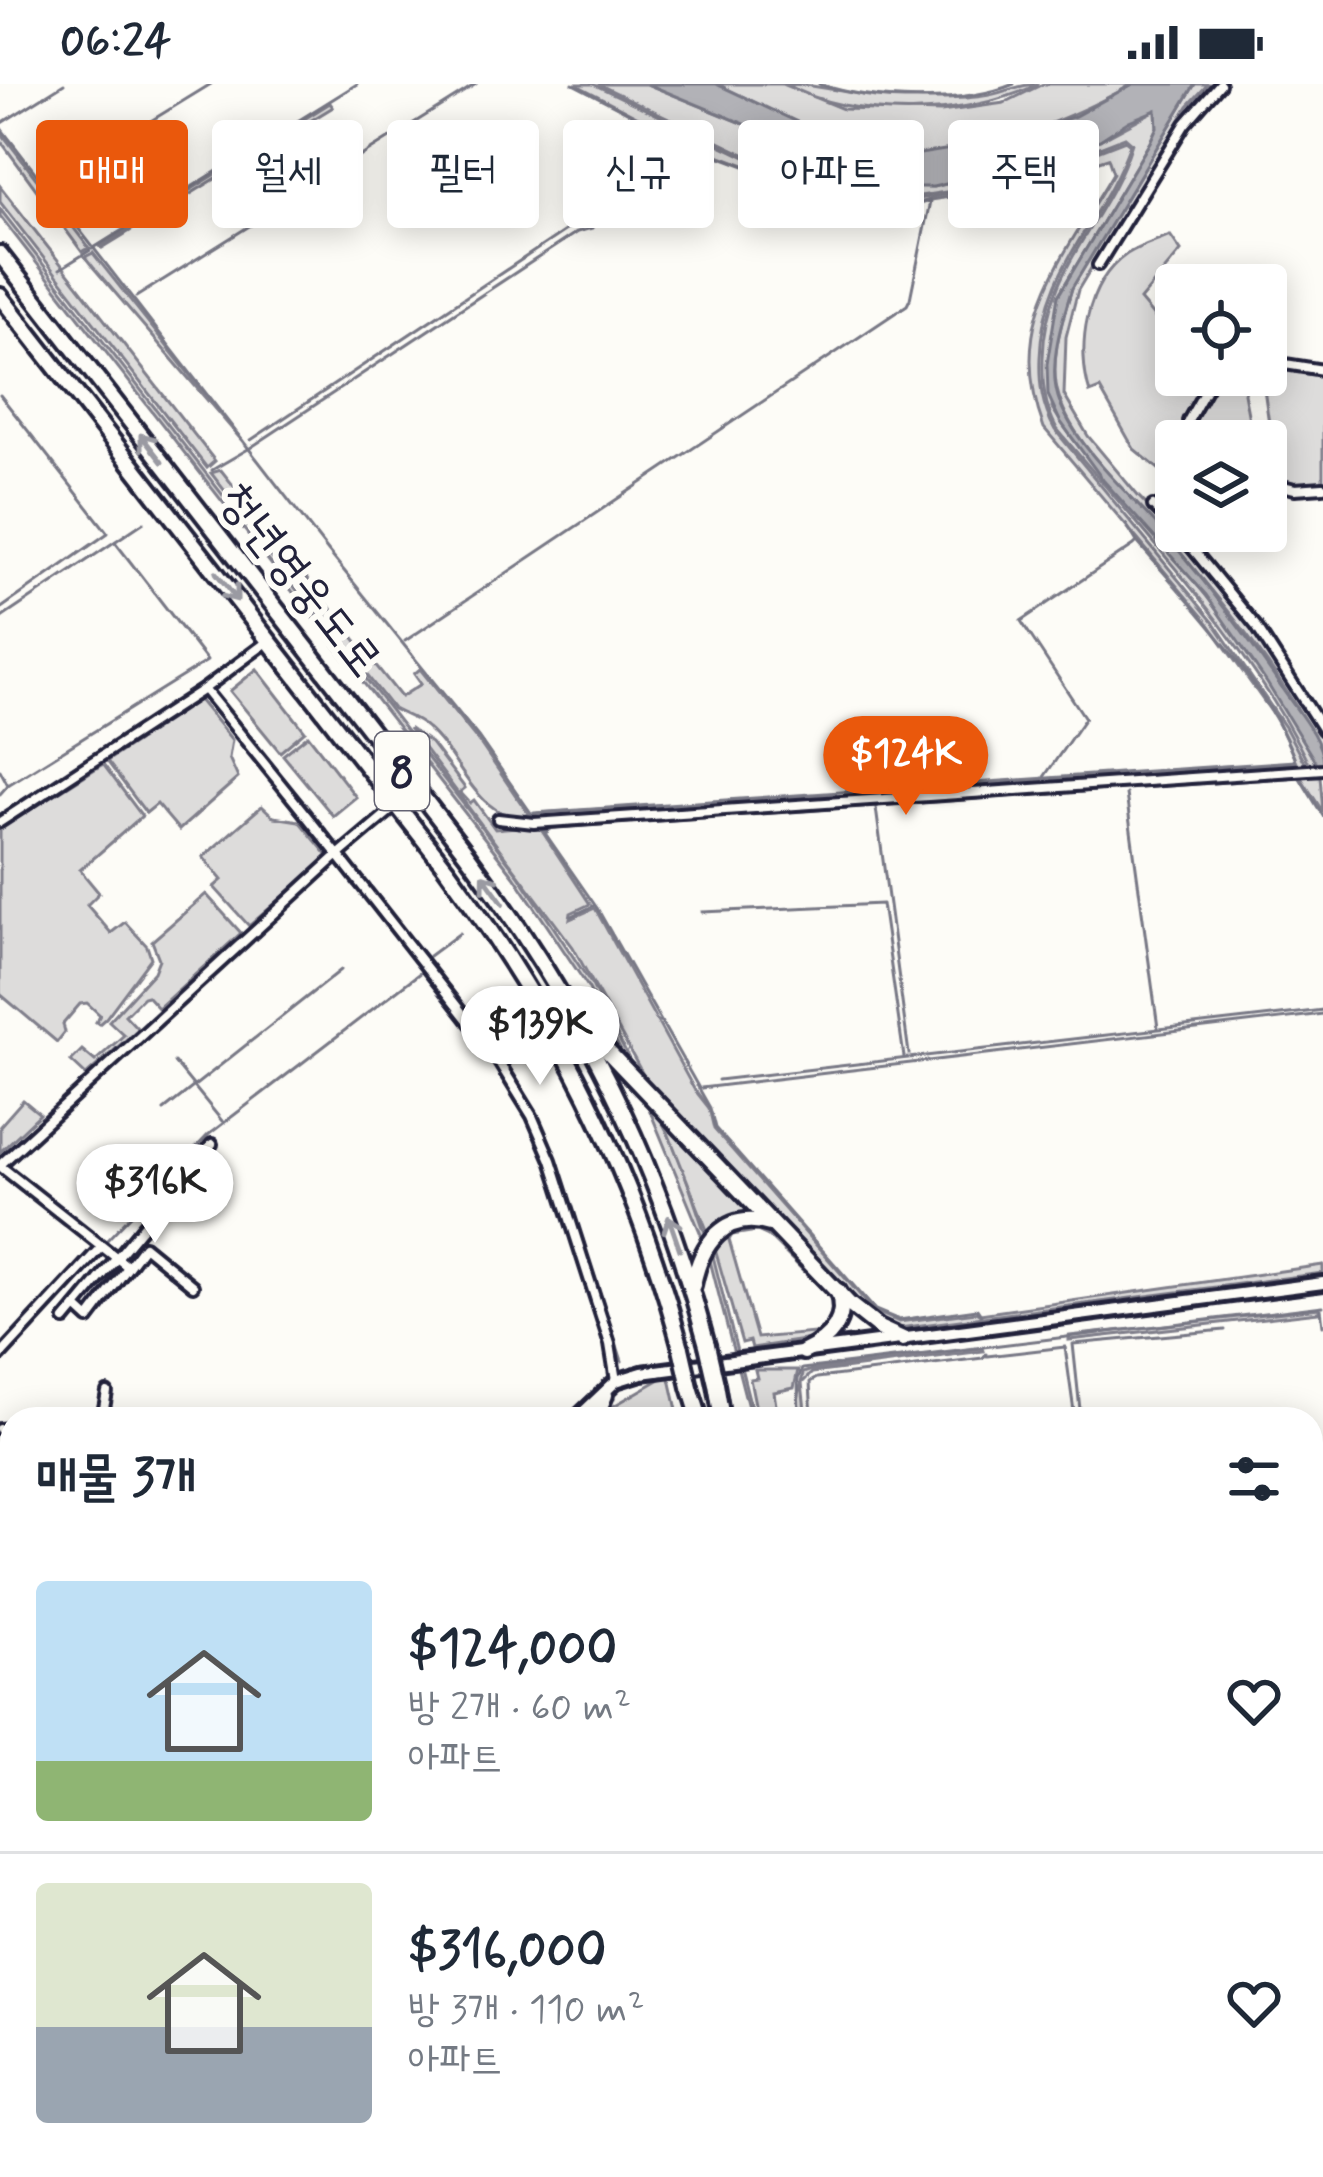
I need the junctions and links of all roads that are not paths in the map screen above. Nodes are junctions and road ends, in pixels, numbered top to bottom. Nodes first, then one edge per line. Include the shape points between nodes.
1 (1220, 84) edge
2 (0, 254) edge
3 (1098, 266) dead end
4 (0, 296) edge
5 (1287, 365) edge
6 (1323, 370) edge
7 (1287, 486) edge
8 (1323, 487) edge
9 (1199, 552) edge
10 (269, 641) junction
11 (204, 689) junction
12 (1323, 730) edge
13 (1320, 769) edge
14 (396, 806) junction
15 (498, 818) dead end
16 (0, 822) edge
17 (338, 856) junction
18 (563, 996) junction
19 (212, 1144) dead end
20 (0, 1166) edge
21 (775, 1225) junction
22 (101, 1247) junction
23 (116, 1258) junction
24 (127, 1266) junction
25 (1323, 1283) edge
26 (193, 1286) dead end
27 (837, 1288) junction
28 (692, 1289) junction
29 (76, 1307) junction
30 (65, 1320) dead end
31 (903, 1339) junction
32 (804, 1352) junction
33 (0, 1356) edge
34 (616, 1381) junction
35 (107, 1392) dead end
36 (605, 1396) junction
37 (104, 1407) edge
38 (591, 1407) edge
39 (600, 1407) edge
40 (696, 1407) edge
41 (720, 1407) edge

1 - 3 street via 1184,124
18 -> 2 highway, 청년영웅도로 / 8 via 466,853
4 -> 10 highway, 청년영웅도로 / 8
5 - 6 street
7 - 8 street
9 - 12 street
10 - 11 street
10 - 14 highway, 청년영웅도로 / 8
11 - 16 street
11 - 17 street
13 - 15 street via 534,823
14 - 17 street
14 - 40 highway, 청년영웅도로 / 8, bridge via 509,956 594,1105 646,1230
17 - 20 street
17 - 34 street via 492,1051 532,1116
18 - 21 highway via 608,1055
28 -> 18 highway, 청년영웅도로 / 8 via 639,1141
19 - 23 street
20 - 22 street
21 - 27 highway
21 - 28 highway via 752,1219 725,1226 702,1254
22 - 23 street
22 - 33 street
23 - 24 street
23 - 29 street
24 - 26 street via 144,1246
24 - 29 street via 89,1319
25 - 31 main road
27 - 31 highway via 866,1319
27 - 32 highway via 842,1310 833,1332
28 - 41 highway, 청년영웅도로 / 8, bridge
29 - 30 street
31 - 32 main road
32 - 34 main road
34 - 36 main road
35 - 37 street
36 - 38 main road
36 - 39 highway

